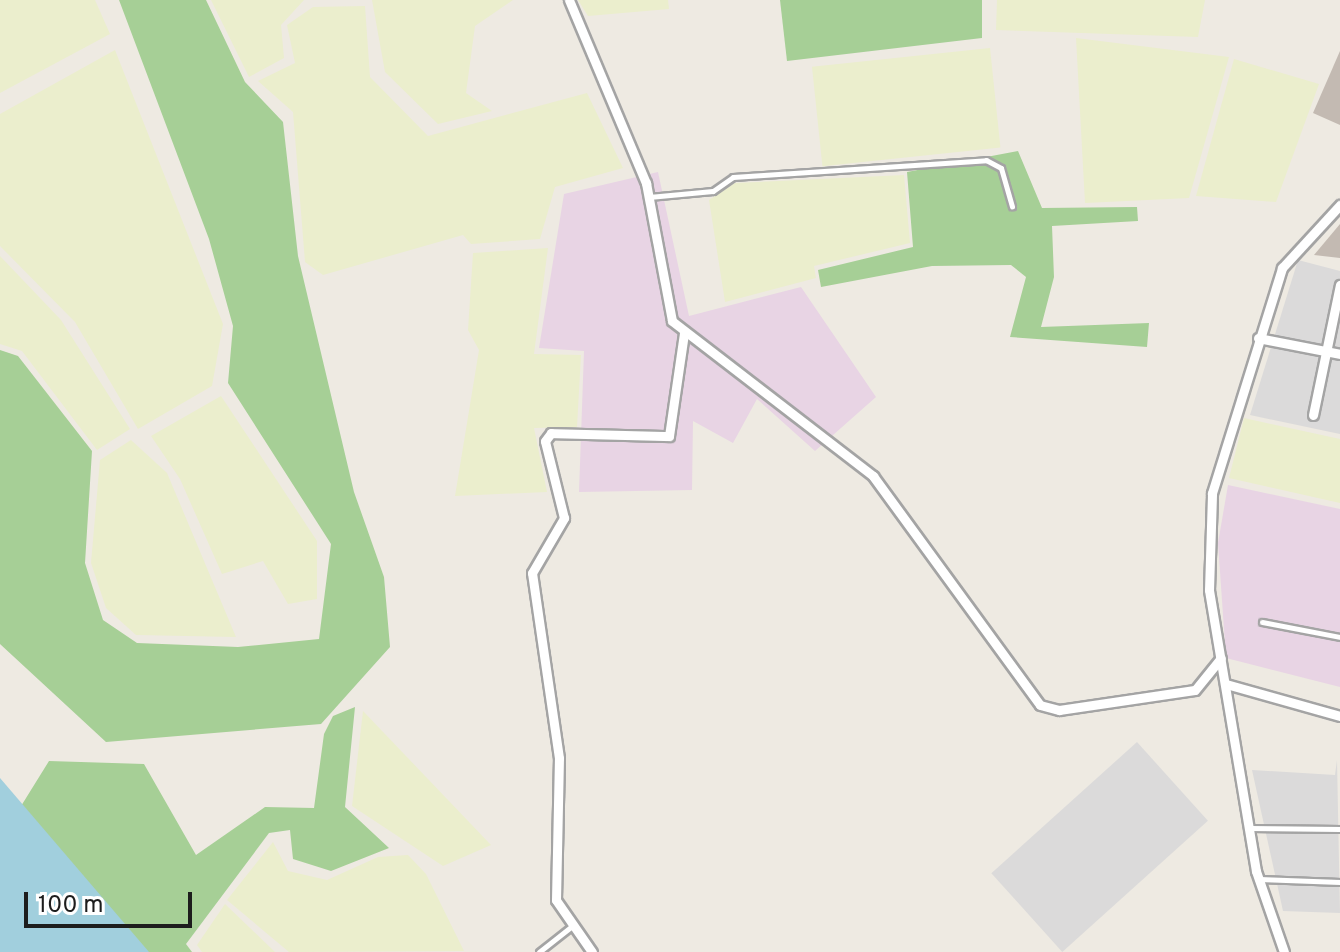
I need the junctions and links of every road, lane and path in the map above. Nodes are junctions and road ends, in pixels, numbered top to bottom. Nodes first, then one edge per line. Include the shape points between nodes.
1 (569, 0) edge
2 (648, 197) junction
3 (1340, 205) edge
4 (1012, 206) dead end
5 (1340, 285) edge
6 (684, 333) junction
7 (1258, 338) junction
8 (1327, 351) junction
9 (1340, 354) edge
10 (1313, 415) dead end
11 (1262, 622) dead end
12 (1340, 637) edge
13 (1221, 658) junction
14 (1226, 684) junction
15 (1340, 716) edge
16 (1249, 828) junction
17 (1340, 829) edge
18 (1258, 879) junction
19 (1340, 882) edge
20 (572, 926) junction
21 (539, 952) edge
22 (592, 952) edge
23 (1284, 952) edge

1 - 2 street
2 - 4 lane via 713,191 733,177 986,160 1001,168
2 - 6 street via 671,318
3 - 7 street via 1282,268
5 - 8 street
6 - 13 street via 791,405 873,476 1045,708 1195,690
6 - 20 street via 669,436 551,433 545,441 564,523 532,573 559,758 556,900
7 - 8 street
7 - 13 street via 1212,493 1207,578
8 - 9 street
8 - 10 street
11 - 12 lane
13 - 14 street
14 - 15 street
14 - 16 street
16 - 17 lane
16 - 18 street
18 - 19 lane
18 - 23 street
20 - 21 lane
20 - 22 street

